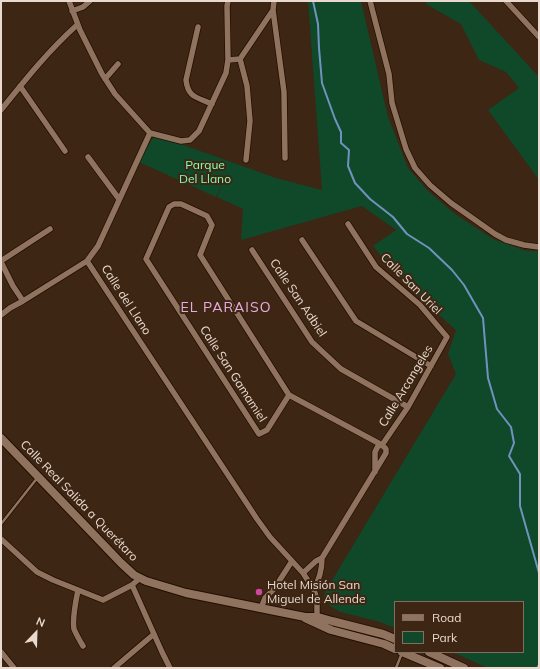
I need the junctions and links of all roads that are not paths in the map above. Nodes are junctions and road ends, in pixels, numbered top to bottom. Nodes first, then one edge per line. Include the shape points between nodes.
1 (69, 1) edge
2 (90, 1) edge
3 (274, 1) edge
4 (370, 1) edge
5 (506, 1) edge
6 (226, 3) edge
7 (273, 10) junction
8 (72, 11) junction
9 (77, 25) junction
10 (198, 27) dead end
11 (539, 37) edge
12 (240, 59) junction
13 (228, 60) junction
14 (118, 64) dead end
15 (105, 79) junction
16 (20, 86) junction
17 (212, 104) junction
18 (1, 110) edge
19 (150, 133) junction
20 (65, 151) dead end
21 (88, 157) dead end
22 (285, 158) dead end
23 (246, 160) dead end
24 (119, 199) junction
25 (348, 224) dead end
26 (50, 228) dead end
27 (302, 240) dead end
28 (539, 247) edge
29 (252, 250) dead end
30 (1, 261) edge
31 (87, 261) junction
32 (23, 301) junction
33 (1, 315) edge
34 (447, 338) joint
35 (431, 366) junction
36 (290, 395) junction
37 (408, 407) junction
38 (1, 438) edge
39 (382, 445) junction
40 (375, 472) junction
41 (38, 476) junction
42 (1, 524) edge
43 (1, 539) edge
44 (322, 558) junction
45 (292, 561) junction
46 (303, 573) junction
47 (140, 578) junction
48 (132, 585) junction
49 (78, 590) junction
50 (314, 590) junction
51 (261, 608) junction
52 (317, 620) junction
53 (154, 634) junction
54 (394, 639) edge
55 (82, 646) dead end
56 (394, 649) edge
57 (1, 652) edge
58 (402, 653) edge
59 (404, 653) edge
60 (431, 653) edge
61 (427, 666) edge
62 (14, 668) edge
63 (114, 668) edge
64 (170, 668) edge
65 (396, 668) edge
66 (440, 668) edge
67 (464, 668) edge

1 - 8 street
2 - 8 street
3 - 7 street
4 - 28 street via 389,74 392,103 406,149 415,168 430,185 495,234 506,240
5 - 11 street
6 - 13 street
7 - 12 street
7 - 22 street via 284,92
8 - 9 street
9 - 15 street
9 - 16 street via 62,38
10 - 17 street via 186,80 187,88 191,94
12 - 13 street
12 - 23 street via 250,121
13 - 17 street via 226,73
14 - 15 street
15 - 19 street
16 - 18 street
16 - 20 street
17 - 19 street via 199,131 190,140 181,141
19 - 24 street, Calle del Llano
21 - 24 street
24 - 31 street, Calle del Llano via 98,246
25 - 34 street, Calle San Uriel via 376,267 420,305
26 - 30 street
27 - 35 street via 356,321
29 - 37 street, Calle San Adbiel via 312,342 341,369
30 - 32 street
31 - 32 street
31 - 45 street, Calle del Llano via 256,519
32 - 33 street
34 - 35 street, Calle Arcangeles
35 - 37 street, Calle Arcangeles
36 - 36 street, Calle San Gamamiel via 200,255 212,226 210,220 181,204 169,207 146,259 259,434 267,430
36 - 39 street, Calle San Gamamiel
37 - 39 street, Calle Arcangeles
38 - 41 street, Calle Real Salida a Querétaro
39 - 40 street, Calle Arcangeles via 376,449
39 - 40 street, Calle Arcangeles via 386,453
40 - 44 street, Calle Arcangeles
41 - 42 lane
41 - 47 street, Calle Real Salida a Querétaro via 121,563
43 - 49 street via 37,572
44 - 46 street, Calle Arcangeles via 316,560
44 - 50 street, Calle Arcangeles via 320,577
45 - 46 street, Calle del Llano
45 - 51 street
46 - 50 street, Calle del Llano
47 - 48 street
47 - 51 street, Calle Real Salida a Querétaro via 186,593
48 - 49 street via 102,600
48 - 53 street
49 - 55 street via 74,629
50 - 52 street, Calle del Llano via 317,599
51 - 52 street, Calle Real Salida a Querétaro
52 - 54 street, Calle Real Salida a Querétaro
52 - 56 street, Calle Real Salida a Querétaro via 331,630
53 - 63 street
53 - 64 street
57 - 62 street
58 - 65 lane
59 - 61 street
60 - 67 street
61 - 66 street

